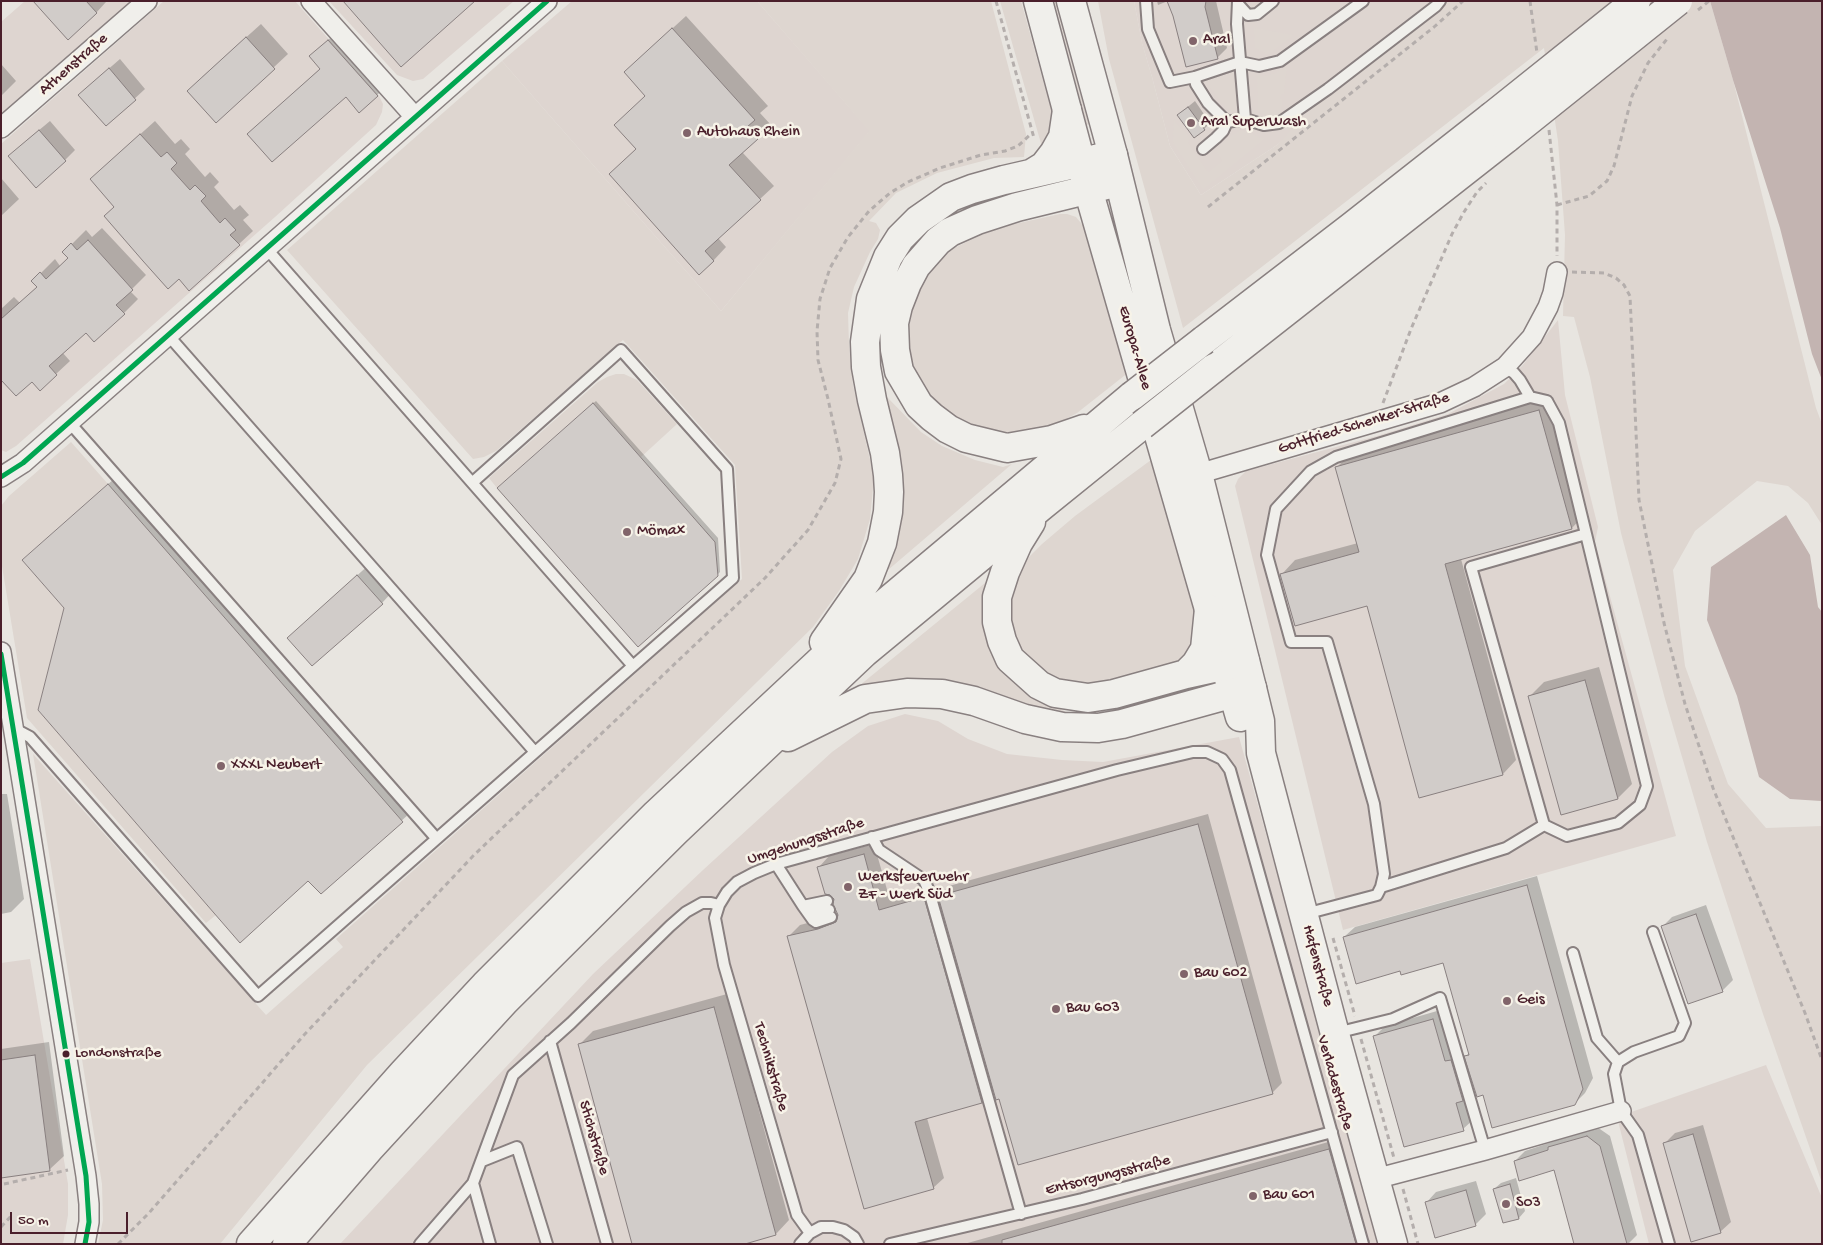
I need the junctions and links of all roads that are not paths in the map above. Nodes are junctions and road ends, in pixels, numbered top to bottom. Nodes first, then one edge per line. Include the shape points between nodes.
1 (148, 1) edge
2 (311, 1) edge
3 (547, 1) edge
4 (1038, 1) edge
5 (1071, 1) edge
6 (1082, 1) edge
7 (1146, 1) edge
8 (1274, 1) edge
9 (1363, 1) edge
10 (1440, 1) edge
11 (1636, 1) edge
12 (1678, 1) edge
13 (1238, 2) edge
14 (1088, 60) junction
15 (1240, 62) junction
16 (1195, 77) junction
17 (1067, 110) junction
18 (415, 116) junction
19 (1245, 119) junction
20 (1226, 122) junction
21 (1499, 127) junction
22 (1, 128) edge
23 (1203, 149) dead end
24 (1113, 155) junction
25 (1031, 174) junction
26 (1085, 176) junction
27 (1119, 182) junction
28 (266, 248) junction
29 (1557, 272) road end
30 (168, 335) junction
31 (1504, 367) junction
32 (1530, 397) junction
33 (69, 422) junction
34 (1099, 423) junction
35 (1198, 474) junction
36 (1, 477) edge
37 (472, 482) junction
38 (1043, 505) junction
39 (1586, 534) junction
40 (1209, 609) junction
41 (1, 652) edge
42 (1235, 663) junction
43 (633, 666) junction
44 (1186, 674) junction
45 (792, 686) junction
46 (1242, 691) junction
47 (12, 728) junction
48 (534, 751) junction
49 (754, 756) junction
50 (1222, 759) joint
51 (1544, 825) junction
52 (872, 837) junction
53 (436, 838) junction
54 (776, 864) junction
55 (1381, 886) junction
56 (718, 905) junction
57 (806, 910) junction
58 (1312, 912) junction
59 (1653, 932) dead end
60 (1573, 953) dead end
61 (1346, 1031) junction
62 (550, 1041) junction
63 (1618, 1062) junction
64 (1621, 1111) junction
65 (1332, 1132) junction
66 (1485, 1150) junction
67 (482, 1161) junction
68 (1386, 1176) junction
69 (473, 1183) junction
70 (1021, 1214) junction
71 (810, 1233) junction
72 (85, 1244) edge
73 (252, 1244) edge
74 (287, 1244) edge
75 (420, 1244) edge
76 (490, 1244) edge
77 (547, 1244) edge
78 (607, 1244) edge
79 (800, 1244) edge
80 (858, 1244) edge
81 (890, 1244) edge
82 (1363, 1244) edge
83 (1393, 1244) edge
84 (1669, 1244) edge

1 - 22 street, Athenstraße
2 - 18 street
3 - 18 street
4 - 17 main road, Europa-Allee
5 - 14 main road, Europa-Allee
6 - 14 lane
7 - 16 lane via 1148,29 1170,82
8 - 13 lane via 1256,14 1248,15
9 - 15 lane via 1280,61 1260,66
10 - 19 lane via 1279,123 1264,125
11 - 21 main road, bridge
12 - 21 main road, bridge
13 - 15 lane
14 - 24 main road, Europa-Allee
15 - 16 lane
15 - 19 lane
16 - 20 lane via 1208,102
17 - 25 main road via 1063,137 1044,166
17 - 26 main road, Europa-Allee
18 - 28 street
19 - 20 lane
20 - 23 lane via 1223,131
21 - 34 main road, bridge via 1351,227
21 - 38 main road, bridge via 1214,368
24 - 26 main road
24 - 27 main road, Europa-Allee
25 - 26 main road
25 - 45 main road via 972,189 935,207 900,238 879,275 871,299 865,342 866,367 888,475 888,512 882,543 868,579
26 - 27 main road
26 - 34 main road via 1017,207 977,220 938,241 916,266 907,283 894,323 894,350 899,371 919,405 966,438 1007,448 1052,440
26 - 40 main road, Europa-Allee
27 - 35 main road, Europa-Allee via 1156,330
28 - 30 street
28 - 37 lane
29 - 31 street, Gottfried-Schenker-Straße via 1553,293 1541,322 1532,337
30 - 33 street
30 - 48 lane
31 - 32 lane via 1514,373
31 - 35 street, Gottfried-Schenker-Straße via 1474,387 1440,403
32 - 39 lane via 1547,401 1559,423
32 - 55 lane via 1336,456 1311,471 1276,509 1267,555 1291,642 1327,642 1374,804 1384,874
33 - 36 street via 23,463
33 - 53 lane
34 - 45 main road via 853,630
35 - 42 main road, Europa-Allee
37 - 43 lane
37 - 43 lane via 621,350 720,461 727,469 733,578
38 - 44 main road via 1018,543 997,598 997,622 1010,659 1040,685 1056,693 1088,698
38 - 49 main road via 864,653
39 - 51 lane via 1647,786 1640,805 1618,823 1567,836
39 - 51 lane via 1471,567
40 - 42 main road, Europa-Allee
40 - 44 main road via 1205,649
41 - 47 street
42 - 44 main road
42 - 46 main road, Europa-Allee
43 - 48 lane
45 - 73 main road via 656,814 485,985
46 - 49 main road via 1098,728 1062,727 1025,719 974,701 942,694 907,693 865,699
46 - 58 main road, Hafenstraße via 1243,727 1261,753
47 - 53 lane via 30,737 258,996
47 - 72 street via 86,1176 89,1222
48 - 53 lane
49 - 74 main road via 505,1001
50 - 52 lane, Umgehungsstraße via 1207,752 1193,752
50 - 65 lane, Verladestraße via 1230,770
51 - 55 lane via 1506,848
52 - 54 lane, Umgehungsstraße
52 - 70 lane via 879,850 924,880 929,890
54 - 56 lane, Umgehungsstraße via 737,882
54 - 57 lane
55 - 58 lane via 1377,895
56 - 62 lane via 702,903 686,912
56 - 71 lane, Technikstraße via 715,918 724,965 797,1215
57 - 57 lane via 829,909 816,922
58 - 61 main road, Hafenstraße
59 - 63 lane via 1685,1023 1679,1036 1634,1052
60 - 63 lane via 1597,1038
61 - 66 lane via 1393,1019 1440,998
61 - 68 main road, Hafenstraße
62 - 67 lane via 512,1075
62 - 78 lane, Stichstraße
63 - 64 lane via 1614,1074
64 - 66 street
64 - 84 lane via 1638,1135
65 - 70 lane, Entsorgungsstraße
65 - 82 lane, Verladestraße
66 - 68 street
67 - 69 lane
67 - 77 lane via 517,1147
68 - 83 main road, Hafenstraße
69 - 75 lane
69 - 76 lane
70 - 81 lane, Entsorgungsstraße
71 - 79 lane
71 - 80 lane via 821,1227 833,1227 854,1236

